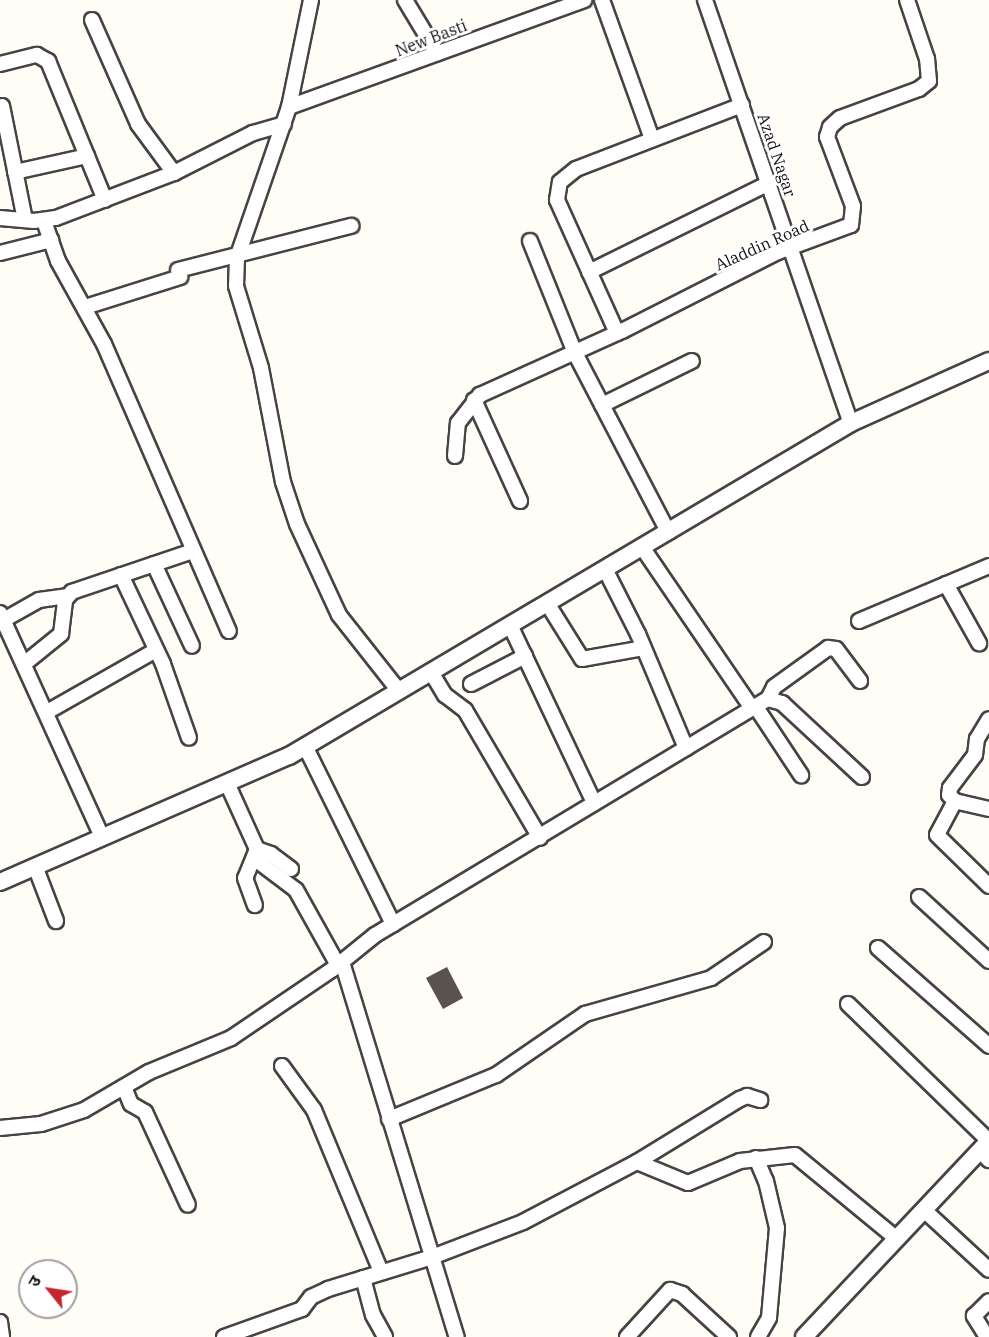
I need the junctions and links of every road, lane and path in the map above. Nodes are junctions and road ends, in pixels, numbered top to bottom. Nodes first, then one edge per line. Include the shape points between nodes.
1 (311, 0) edge
2 (405, 0) edge
3 (584, 0) edge
4 (602, 0) edge
5 (705, 0) edge
6 (907, 0) edge
7 (92, 20) dead end
8 (437, 53) junction
9 (0, 64) edge
10 (742, 105) junction
11 (2, 106) dead end
12 (289, 108) junction
13 (284, 124) junction
14 (652, 140) junction
15 (87, 156) junction
16 (15, 172) junction
17 (174, 173) junction
18 (769, 183) junction
19 (105, 200) junction
20 (0, 218) edge
21 (25, 220) junction
22 (44, 221) junction
23 (351, 226) dead end
24 (51, 240) junction
25 (530, 241) dead end
26 (792, 247) junction
27 (0, 253) edge
28 (237, 258) junction
29 (589, 272) junction
30 (84, 308) junction
31 (617, 333) junction
32 (575, 353) junction
33 (692, 361) dead end
34 (989, 361) edge
35 (474, 400) junction
36 (602, 405) junction
37 (851, 423) junction
38 (455, 456) dead end
39 (520, 501) dead end
40 (668, 532) junction
41 (642, 547) junction
42 (193, 551) junction
43 (154, 564) junction
44 (989, 566) edge
45 (605, 569) junction
46 (121, 575) junction
47 (946, 584) junction
48 (67, 596) junction
49 (547, 603) junction
50 (1, 618) edge
51 (860, 621) dead end
52 (510, 625) junction
53 (229, 631) dead end
54 (979, 644) dead end
55 (192, 646) dead end
56 (643, 648) junction
57 (156, 650) junction
58 (525, 656) junction
59 (24, 664) junction
60 (430, 672) junction
61 (860, 681) dead end
62 (471, 684) dead end
63 (399, 691) junction
64 (768, 699) junction
65 (754, 708) junction
66 (47, 712) junction
67 (989, 719) edge
68 (189, 738) dead end
69 (305, 746) junction
70 (686, 748) junction
71 (801, 775) dead end
72 (862, 777) dead end
73 (227, 783) junction
74 (955, 801) junction
75 (594, 803) junction
76 (989, 809) edge
77 (102, 837) junction
78 (540, 838) junction
79 (256, 854) junction
80 (35, 866) junction
81 (291, 869) dead end
82 (0, 882) edge
83 (989, 886) edge
84 (919, 897) dead end
85 (255, 905) dead end
86 (56, 921) dead end
87 (393, 924) junction
88 (764, 942) dead end
89 (878, 948) dead end
90 (989, 961) edge
91 (340, 963) junction
92 (848, 1004) dead end
93 (989, 1046) edge
94 (282, 1066) dead end
95 (124, 1087) junction
96 (759, 1100) dead end
97 (389, 1119) junction
98 (0, 1128) edge
99 (987, 1148) edge
100 (762, 1158) junction
101 (637, 1162) junction
102 (188, 1205) dead end
103 (924, 1210) junction
104 (897, 1239) junction
105 (432, 1257) junction
106 (989, 1270) edge
107 (381, 1272) junction
108 (363, 1278) junction
109 (989, 1301) edge
110 (0, 1322) edge
111 (252, 1333) edge
112 (722, 1335) edge
113 (2, 1337) edge
114 (224, 1337) edge
115 (385, 1337) edge
116 (457, 1337) edge
117 (627, 1337) edge
118 (758, 1337) edge
119 (804, 1337) edge
120 (987, 1337) edge

1 - 12 street
2 - 8 street
3 - 8 street, New Basti
4 - 14 street
5 - 10 street, Azad Nagar
6 - 26 street, Aladdin Road via 927,59 929,81 919,89 840,118 830,127 830,147 854,217 851,225 842,230
7 - 17 street via 138,124
8 - 12 street, New Basti
9 - 15 street via 38,55 48,61
10 - 14 street
10 - 18 street, Azad Nagar
11 - 16 street
12 - 13 street
13 - 17 street via 253,133
13 - 28 street
14 - 29 street via 576,169 560,182 556,200
15 - 16 street
15 - 19 street
16 - 21 street
17 - 19 street
18 - 26 street, Azad Nagar
18 - 29 street
19 - 22 street
20 - 21 street
21 - 22 street
22 - 24 street
23 - 28 street
24 - 27 street
24 - 30 street via 61,268
25 - 32 street
26 - 31 street, Aladdin Road
26 - 37 street, Azad Nagar
28 - 30 street
28 - 63 street via 236,286 261,368 288,503 339,615
29 - 31 street
30 - 42 street via 104,344
31 - 32 street, Aladdin Road
32 - 35 street, Aladdin Road
32 - 36 street
33 - 36 street
34 - 37 street
35 - 38 street via 458,423
35 - 39 street
36 - 40 street
37 - 40 street
40 - 41 street
41 - 45 street
41 - 65 street
42 - 43 street
42 - 53 street
43 - 46 street
43 - 55 street
44 - 47 street
45 - 49 street
45 - 56 street
46 - 48 street
46 - 57 street
47 - 51 street
47 - 54 street
48 - 50 street via 39,600
48 - 59 street via 61,634
49 - 52 street
49 - 56 street via 580,658
50 - 59 street
52 - 58 street
52 - 60 street
56 - 70 street
57 - 66 street
57 - 68 street
58 - 62 street
58 - 75 street
59 - 66 street
60 - 63 street
60 - 78 street via 445,695 465,710
61 - 64 street via 836,648 828,648 779,683
63 - 69 street
64 - 65 street
64 - 72 street via 782,703
65 - 70 street
65 - 71 street
66 - 77 street
67 - 74 street via 977,739 975,755 950,788 949,795
69 - 73 street
69 - 87 street
70 - 75 street
73 - 77 street
73 - 79 street
74 - 76 street
74 - 83 street via 937,836
75 - 78 street
77 - 80 street
78 - 87 street
79 - 81 street via 271,854
79 - 85 street via 245,878
79 - 91 street via 296,890
80 - 82 street
80 - 86 street
84 - 90 street
87 - 91 street
88 - 97 street via 711,978 585,1014 496,1075
89 - 93 street
91 - 95 street via 231,1038 149,1072
91 - 97 street
92 - 99 street
94 - 107 street via 314,1110
95 - 98 street via 63,1118
95 - 102 street via 131,1104 145,1112
96 - 101 street via 747,1096 740,1099
97 - 105 street
99 - 103 street
100 - 101 street via 740,1161 688,1183
100 - 104 street via 791,1155 802,1159
100 - 118 street via 777,1228 769,1318
101 - 105 street via 523,1222
103 - 104 street
103 - 106 street
104 - 119 street
105 - 107 street
105 - 116 street
107 - 108 street
108 - 111 street via 311,1297 302,1309
108 - 115 street via 373,1316
109 - 120 street via 974,1316
110 - 113 street
111 - 114 street
112 - 117 street via 682,1294 670,1290

